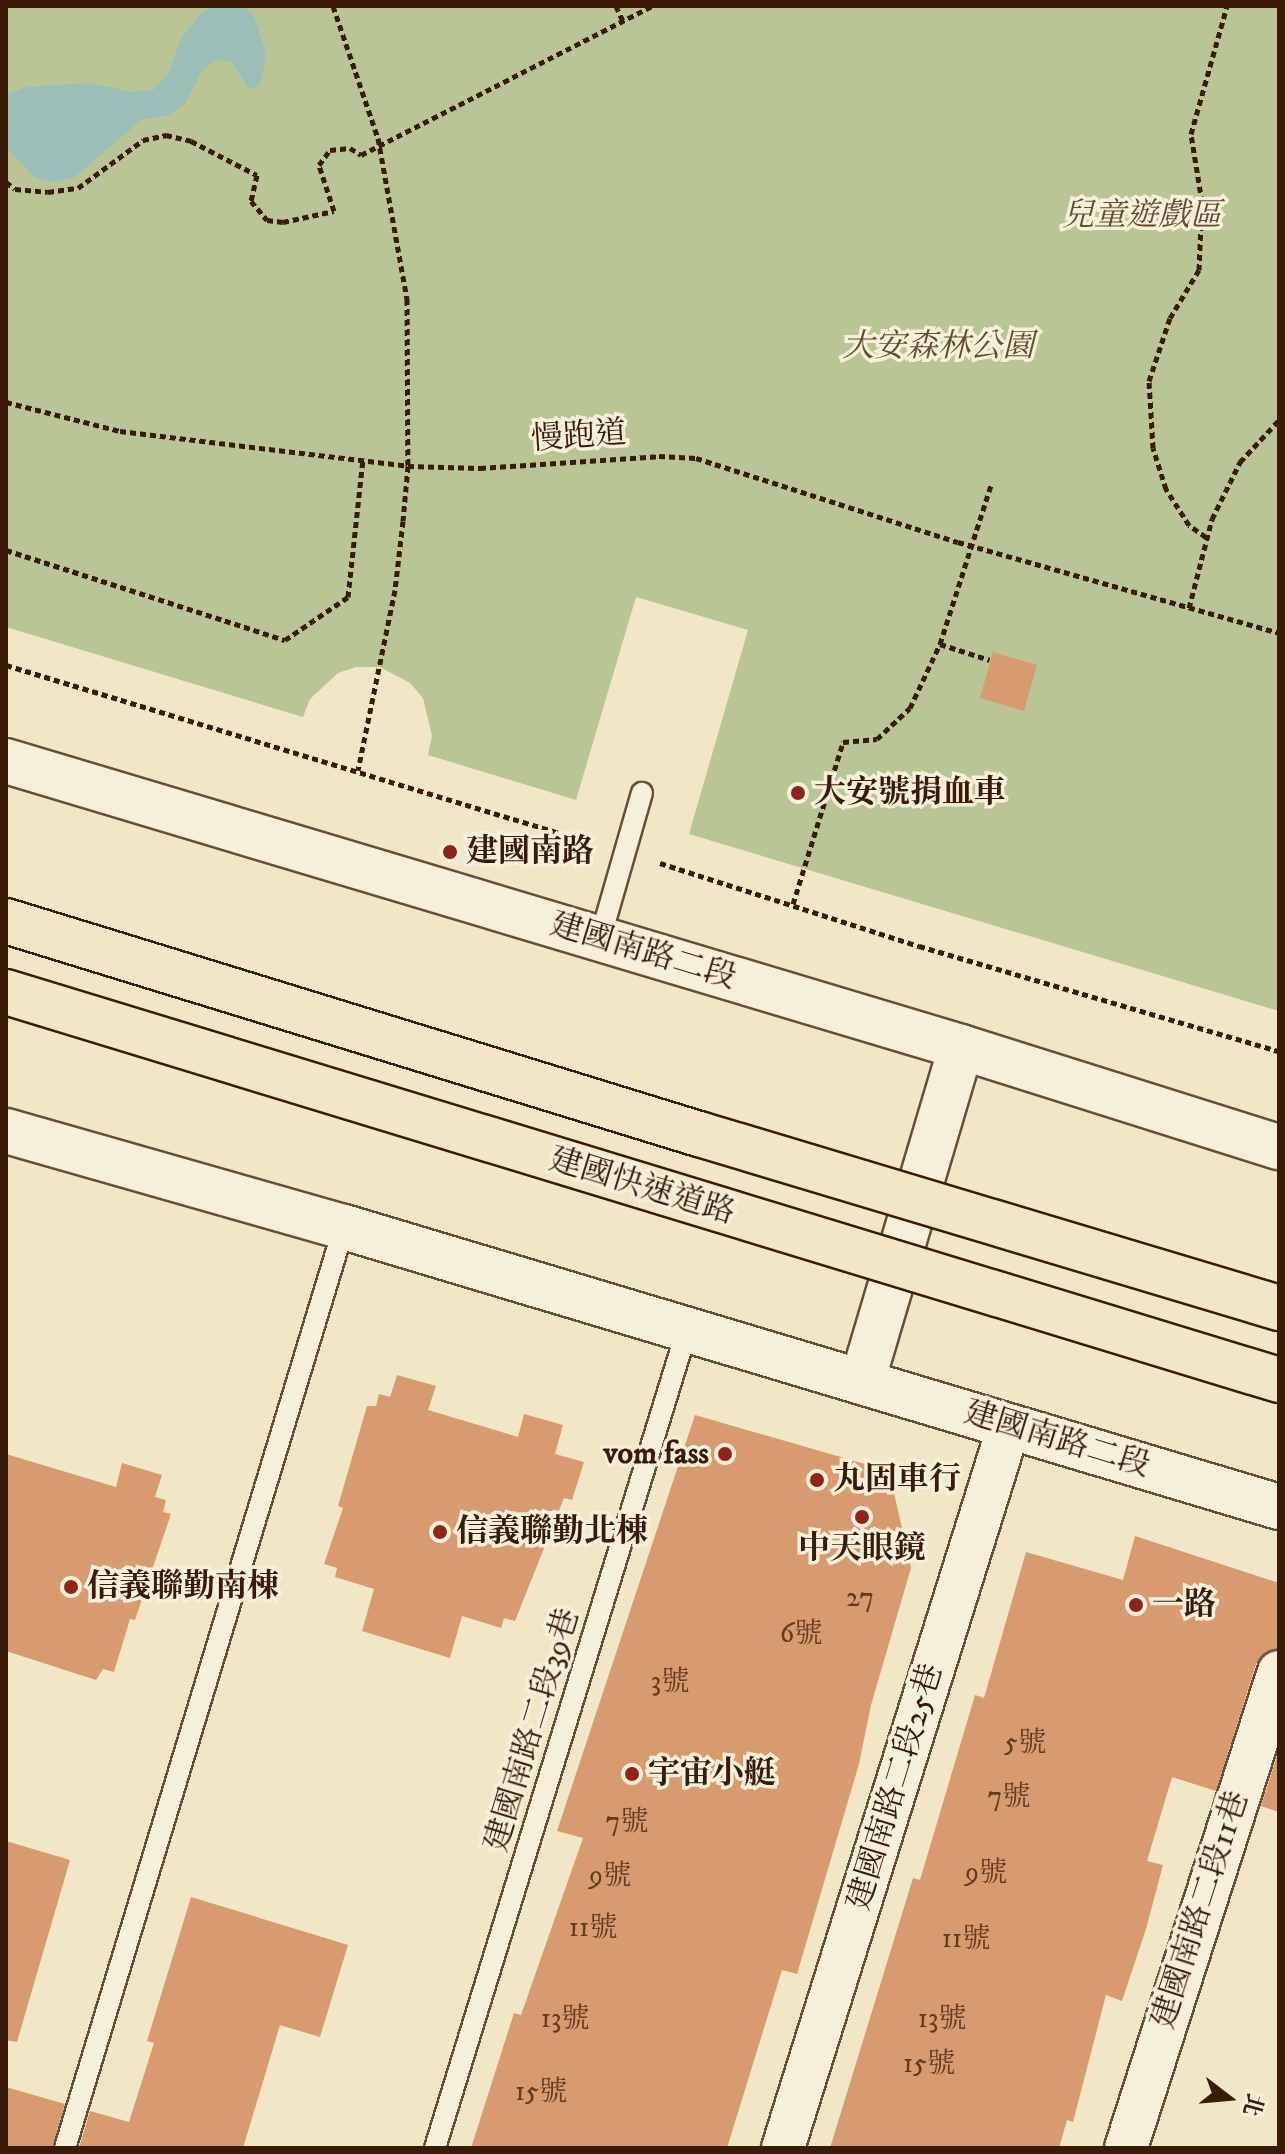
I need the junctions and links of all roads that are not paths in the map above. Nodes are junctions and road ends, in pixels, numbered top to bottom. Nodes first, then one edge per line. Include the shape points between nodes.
1 (6, 761) edge
2 (642, 793) dead end
3 (6, 921) edge
4 (600, 939) junction
5 (6, 992) edge
6 (961, 1047) junction
7 (6, 1131) edge
8 (1279, 1147) edge
9 (344, 1227) junction
10 (1279, 1308) edge
11 (687, 1330) junction
12 (1279, 1380) edge
13 (862, 1382) junction
14 (1009, 1426) junction
15 (1279, 1507) edge
16 (1279, 1672) edge
17 (65, 2148) edge
18 (435, 2148) edge
19 (783, 2148) edge
20 (1126, 2148) edge

1 - 4 street, 建國南路二段
2 - 4 lane
3 - 10 highway, 建國快速道路, bridge
4 - 6 street, 建國南路二段
5 - 12 highway, 建國快速道路, bridge
6 - 8 street, 建國南路二段
6 - 13 street
7 - 9 street, 建國南路二段
9 - 11 street, 建國南路二段
9 - 17 lane
11 - 13 street, 建國南路二段
11 - 18 lane, 建國南路二段39巷
13 - 14 street, 建國南路二段
14 - 15 street, 建國南路二段
14 - 19 street, 建國南路二段25巷
16 - 20 street, 建國南路二段11巷

